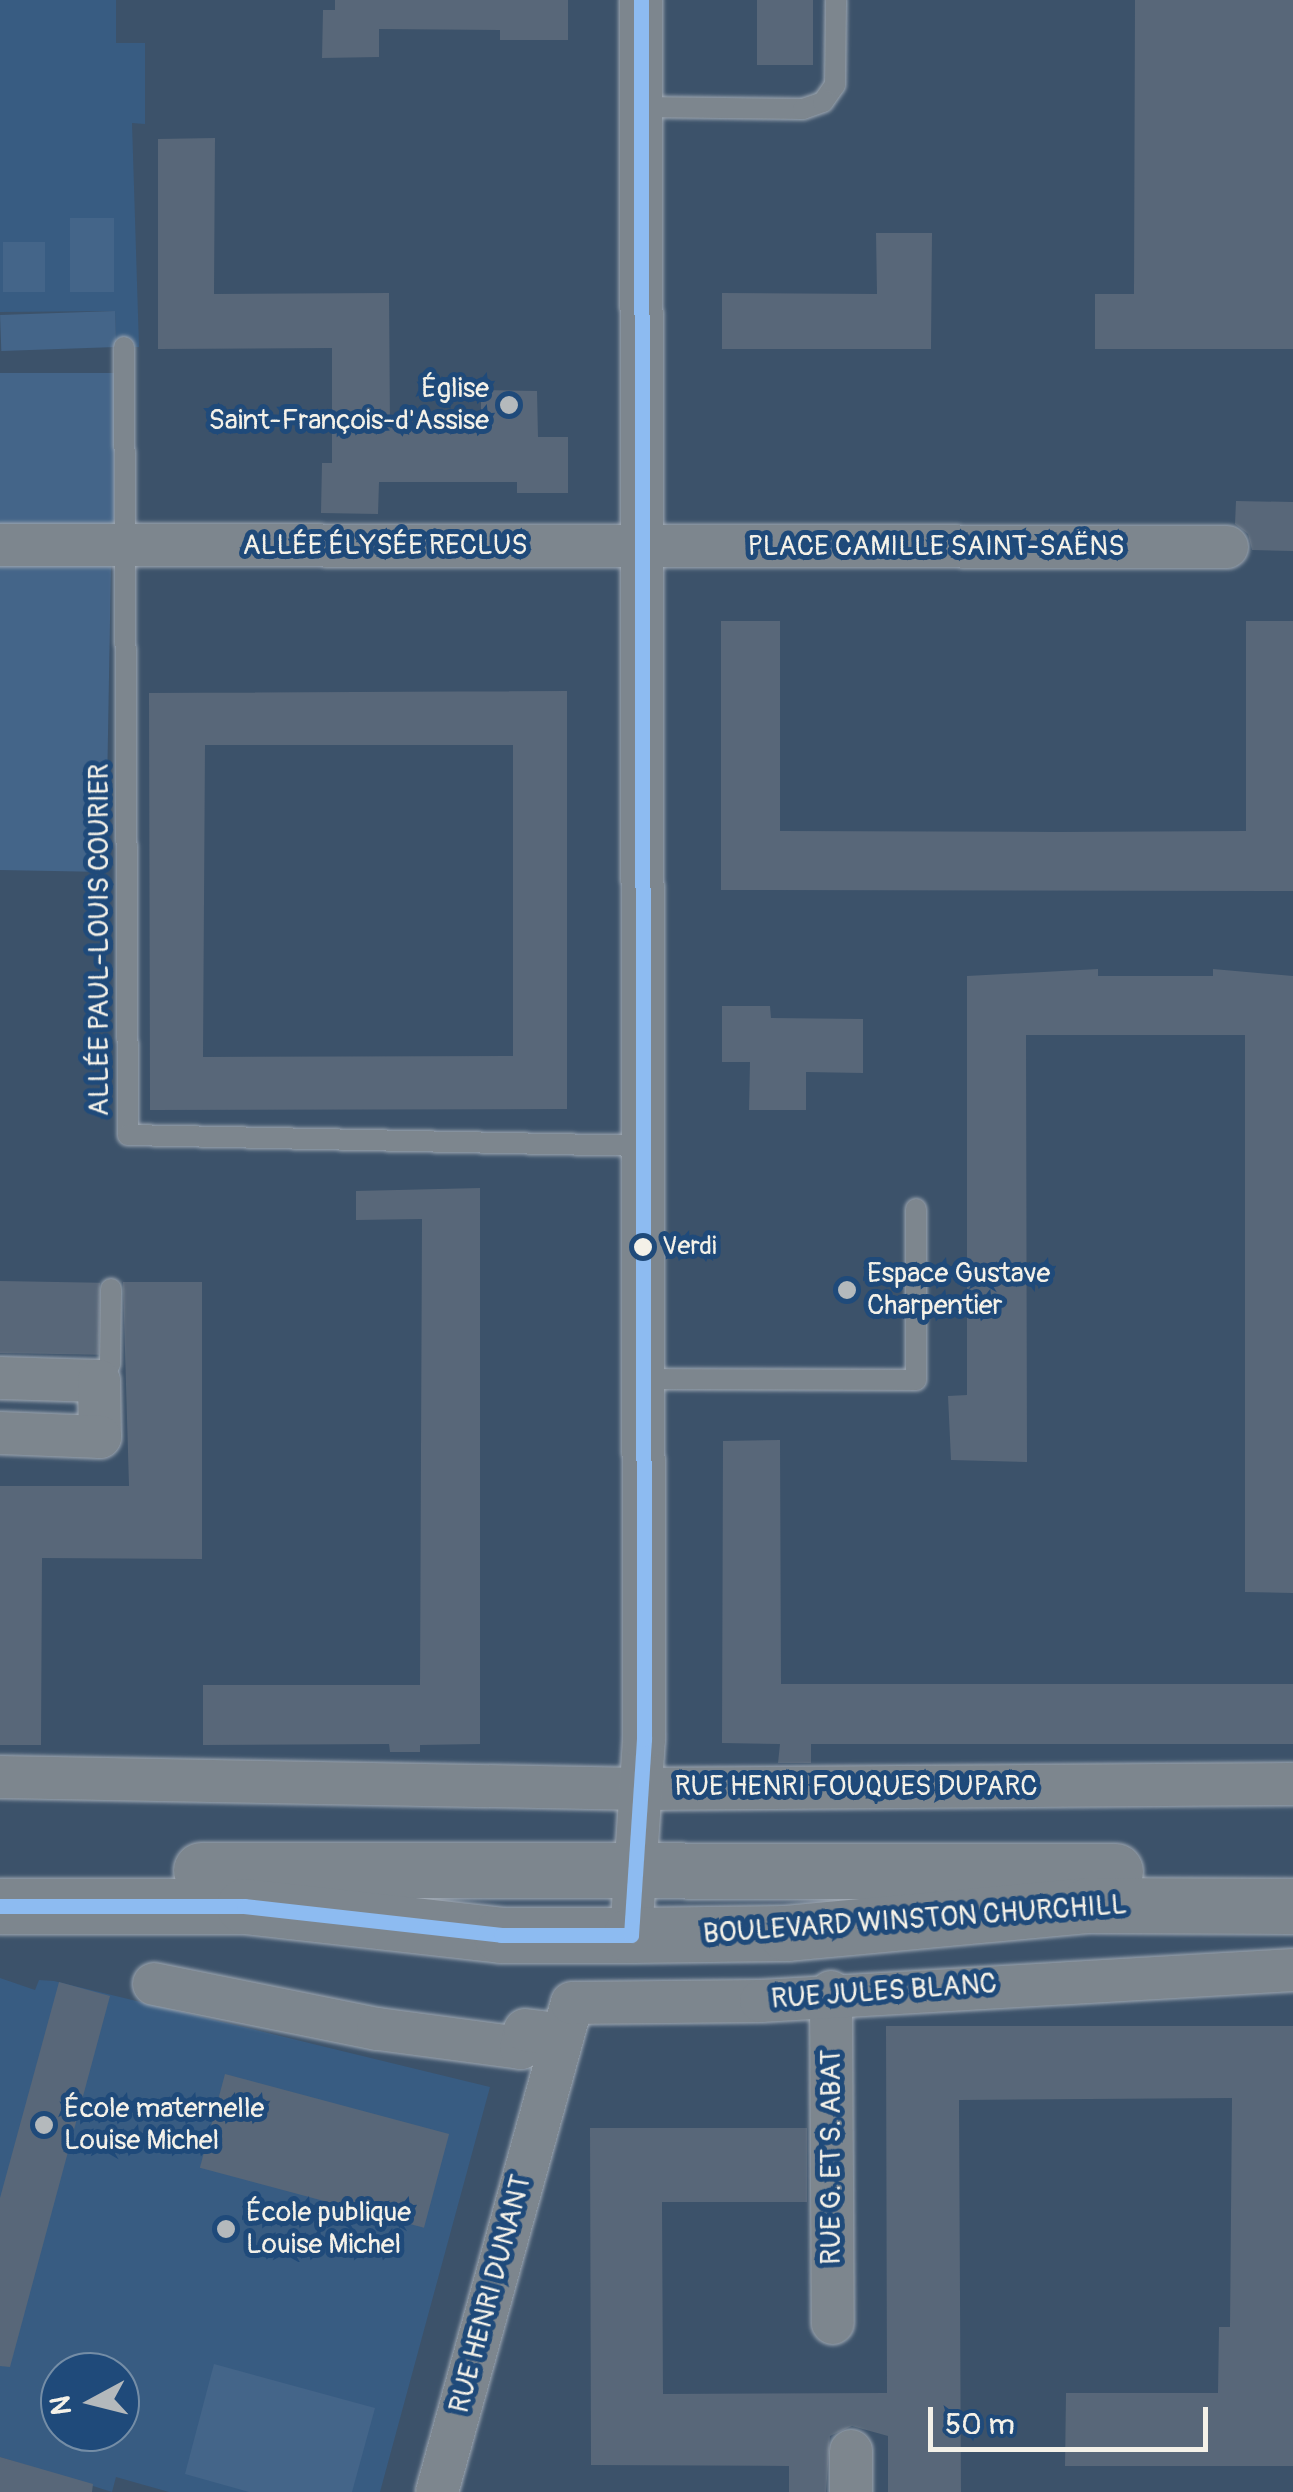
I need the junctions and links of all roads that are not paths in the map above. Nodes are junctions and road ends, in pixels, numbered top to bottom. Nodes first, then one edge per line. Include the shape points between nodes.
1 (641, 0) edge
2 (836, 0) edge
3 (642, 107) junction
4 (124, 347) dead end
5 (0, 545) edge
6 (126, 546) junction
7 (644, 546) junction
8 (1227, 546) dead end
9 (645, 1146) junction
10 (916, 1209) dead end
11 (111, 1289) dead end
12 (0, 1378) edge
13 (646, 1379) junction
14 (99, 1381) junction
15 (0, 1433) edge
16 (0, 1777) edge
17 (1293, 1784) edge
18 (641, 1788) junction
19 (0, 1870) edge
20 (636, 1870) junction
21 (1293, 1872) edge
22 (0, 1906) edge
23 (1293, 1906) edge
24 (631, 1935) junction
25 (1293, 1970) edge
26 (154, 1984) dead end
27 (831, 1992) junction
28 (563, 2035) junction
29 (545, 2097) joint
30 (833, 2322) dead end
31 (437, 2492) edge

1 - 3 street
2 - 3 lane via 835,85 822,102 803,109
3 - 7 street
4 - 6 lane, ALLÉE PAUL-LOUIS COURIER
5 - 6 street, ALLÉE ÉLYSÉE RECLUS
6 - 7 street, ALLÉE ÉLYSÉE RECLUS
6 - 9 lane, ALLÉE PAUL-LOUIS COURIER via 128,1135
7 - 8 street, PLACE CAMILLE SAINT-SAËNS
7 - 9 street
9 - 13 street
10 - 13 lane via 916,1380
11 - 14 lane via 110,1364
12 - 14 street
13 - 18 street
14 - 15 street via 100,1437
16 - 18 street, RUE HENRI FOUQUES DUPARC
17 - 18 street, RUE HENRI FOUQUES DUPARC
18 - 20 street
19 - 20 main road, BOULEVARD WINSTON CHURCHILL
20 - 21 main road, BOULEVARD WINSTON CHURCHILL
20 - 24 street
22 - 24 main road, BOULEVARD WINSTON CHURCHILL via 244,1906 500,1935
23 - 24 main road, BOULEVARD WINSTON CHURCHILL via 1088,1905 786,1933
25 - 27 street, RUE JULES BLANC
26 - 28 street via 378,2030 521,2048 526,2030
27 - 28 street, RUE JULES BLANC via 761,2001 572,2003
27 - 30 street, RUE G. ET S. ABAT
28 - 29 street, RUE JULES BLANC
29 - 31 street, RUE HENRI DUNANT

